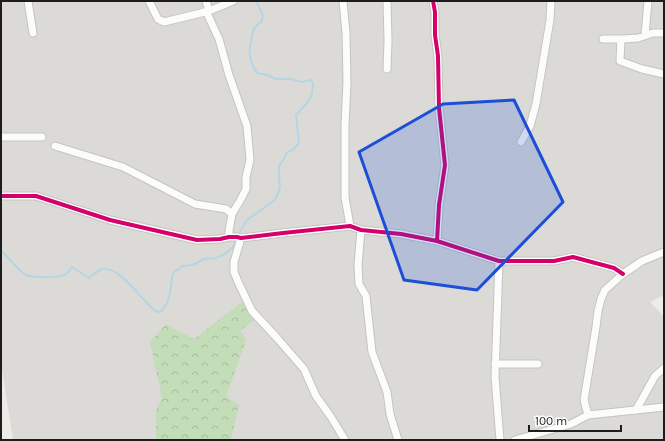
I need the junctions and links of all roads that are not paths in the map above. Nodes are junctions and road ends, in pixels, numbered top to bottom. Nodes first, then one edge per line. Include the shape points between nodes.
1 (28, 1) edge
2 (149, 1) edge
3 (206, 1) edge
4 (233, 1) edge
5 (343, 1) edge
6 (387, 1) edge
7 (433, 1) edge
8 (551, 1) edge
9 (648, 1) edge
10 (208, 11) junction
11 (33, 33) dead end
12 (664, 34) edge
13 (645, 35) junction
14 (603, 39) dead end
15 (621, 39) junction
16 (388, 68) dead end
17 (664, 74) edge
18 (1, 137) edge
19 (42, 137) dead end
20 (521, 142) dead end
21 (55, 146) dead end
22 (1, 196) edge
23 (232, 214) junction
24 (350, 226) junction
25 (361, 230) junction
26 (229, 237) junction
27 (241, 238) junction
28 (437, 241) junction
29 (664, 252) edge
30 (499, 261) junction
31 (623, 274) junction
32 (495, 364) junction
33 (538, 364) dead end
34 (664, 368) edge
35 (664, 408) edge
36 (636, 410) junction
37 (588, 415) junction
38 (345, 440) edge
39 (398, 440) edge
40 (500, 440) edge
41 (515, 440) edge

1 - 11 street
2 - 10 street via 158,19 164,22
3 - 10 street
4 - 10 street
5 - 24 street via 346,33 345,197
6 - 16 street
7 - 28 street via 438,56 438,108 446,166 439,205
8 - 20 street via 536,104 530,126
9 - 13 street
10 - 23 street via 247,126 250,160 246,189
12 - 13 street
13 - 15 street
14 - 15 street
15 - 17 street via 620,61
18 - 19 street
21 - 23 street via 122,167 194,204 226,209
22 - 26 street via 36,196 110,220 197,240
23 - 26 street
24 - 25 street
24 - 27 street
25 - 28 street
25 - 39 street via 358,284 366,296 372,352 387,392
26 - 27 street
27 - 38 street via 234,262 234,272 252,311 304,369 316,396
28 - 30 street
29 - 31 street
30 - 31 street via 554,261 573,257 610,266
30 - 32 street
31 - 37 street via 605,290 598,311 584,400
32 - 33 street
32 - 40 street
34 - 36 street via 655,376
35 - 36 street
36 - 37 street
37 - 41 street via 571,424

